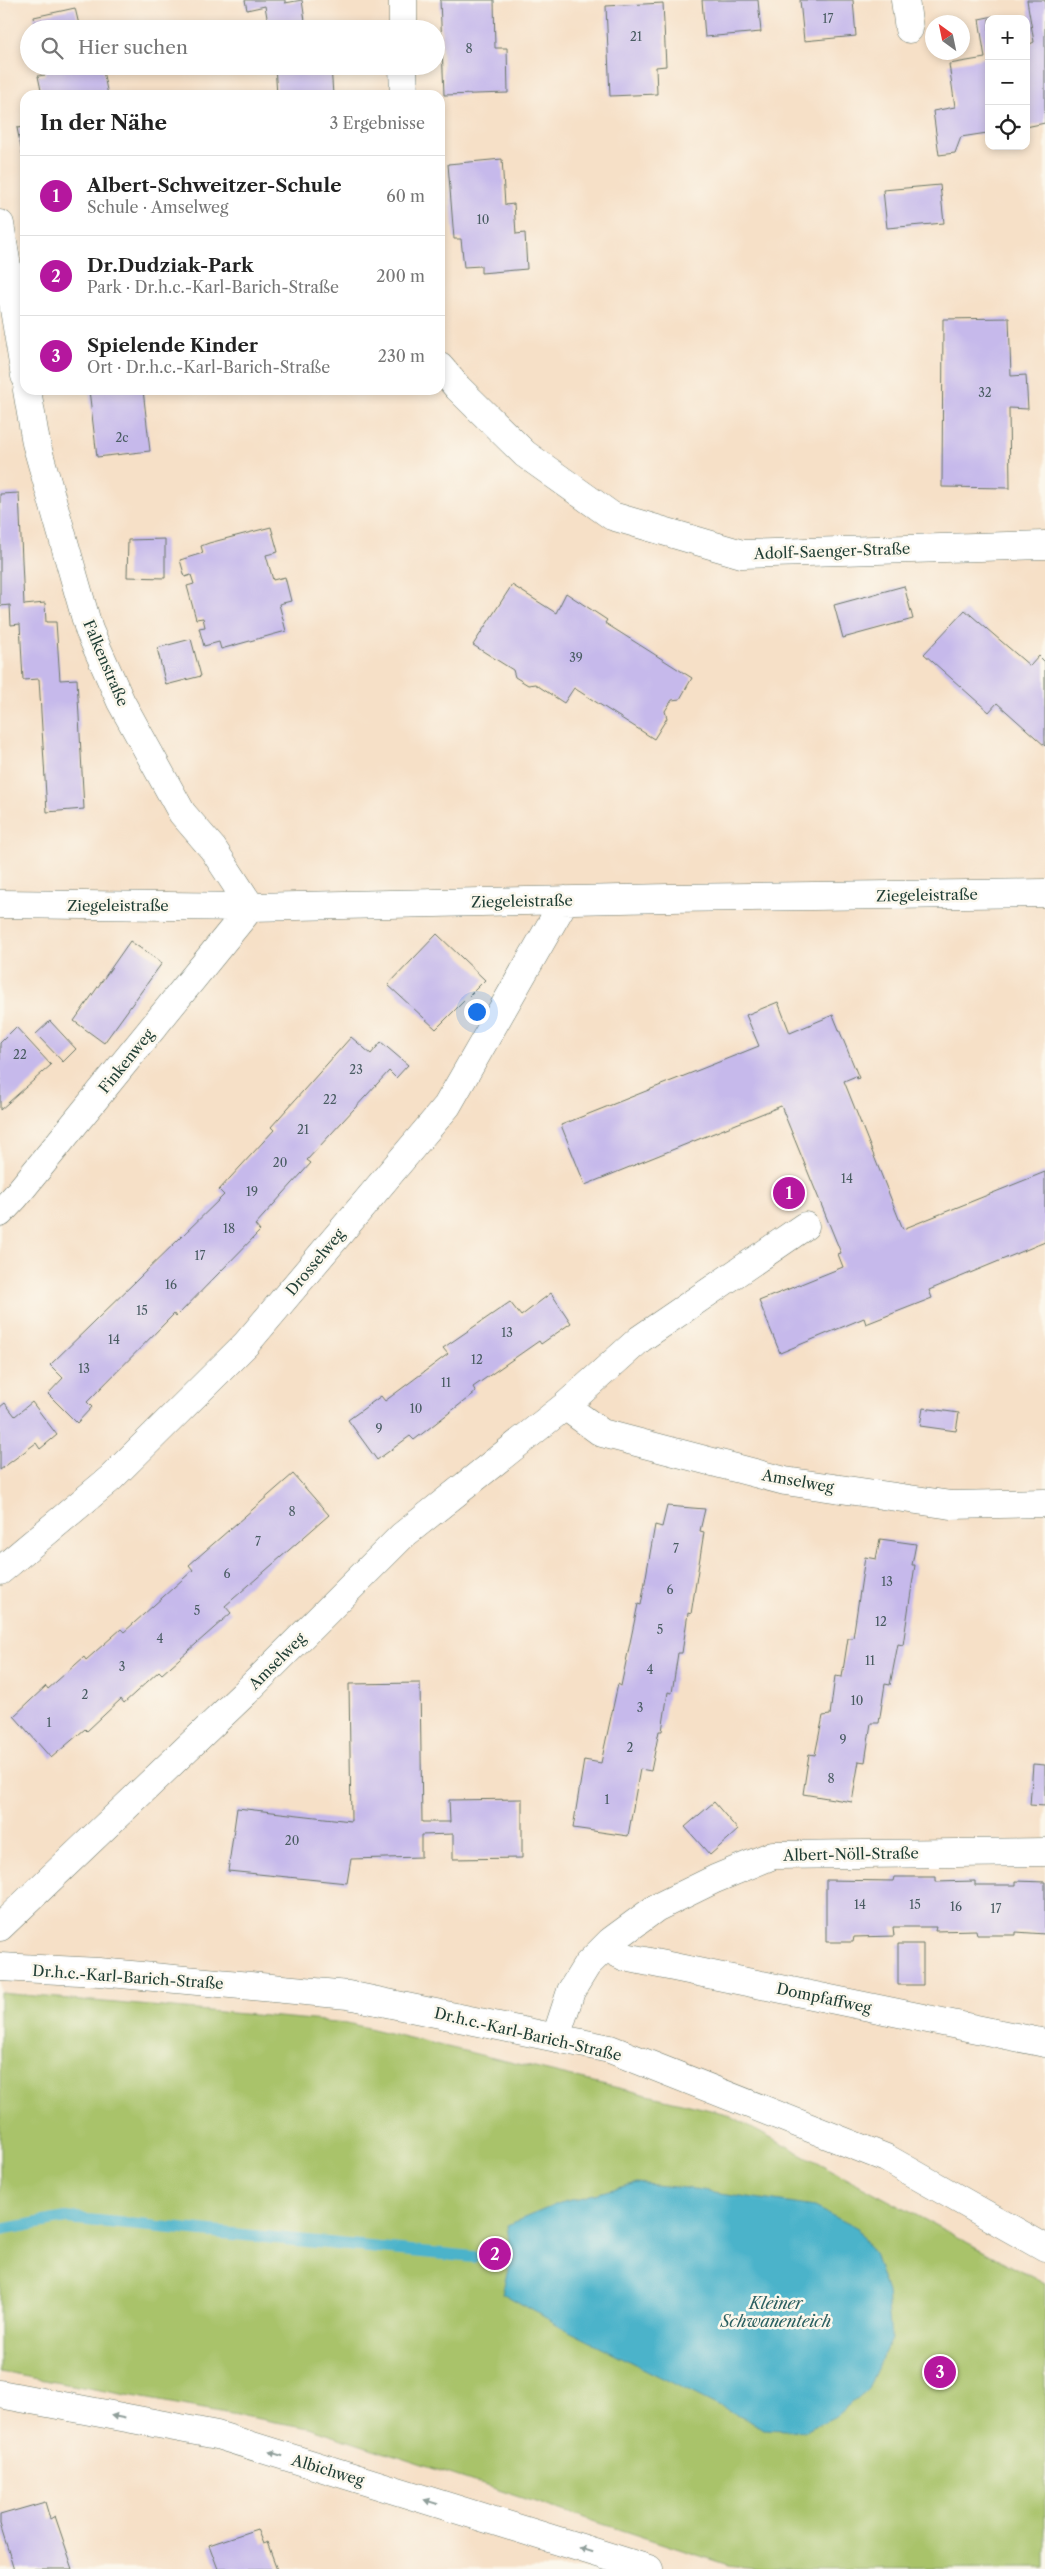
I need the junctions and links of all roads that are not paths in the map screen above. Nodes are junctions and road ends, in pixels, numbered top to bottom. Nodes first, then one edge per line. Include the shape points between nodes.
1 (403, 0) edge
2 (905, 0) edge
3 (403, 20) edge
4 (909, 29) dead end
5 (404, 75) edge
6 (404, 90) edge
7 (0, 224) edge
8 (20, 346) edge
9 (445, 373) edge
10 (28, 395) edge
11 (1045, 545) edge
12 (1045, 893) edge
13 (565, 900) junction
14 (0, 904) edge
15 (251, 907) junction
16 (0, 1213) edge
17 (805, 1226) dead end
18 (565, 1406) junction
19 (1045, 1503) edge
20 (0, 1571) edge
21 (1045, 1852) edge
22 (0, 1927) edge
23 (605, 1947) junction
24 (0, 1968) edge
25 (556, 2037) junction
26 (1045, 2044) edge
27 (1045, 2248) edge
28 (0, 2394) edge
29 (650, 2569) edge

1 - 3 street
2 - 4 street
5 - 6 street
7 - 8 street
9 - 11 street, Adolf-Saenger-Straße via 525,454 612,516 742,554
10 - 15 street, Falkenstraße via 36,444 89,630 121,702 182,814 213,849
12 - 13 street, Ziegeleistraße
13 - 15 street, Ziegeleistraße
13 - 20 street, Drosselweg via 446,1106 422,1136 246,1344 111,1478
14 - 15 street, Ziegeleistraße
15 - 16 street, Finkenweg
17 - 18 street, Amselweg via 640,1339
18 - 19 street, Amselweg via 602,1433 785,1481 951,1505
18 - 22 street, Amselweg via 402,1536 245,1693
21 - 23 street, Albert-Nöll-Straße via 773,1856 715,1879 656,1908
23 - 25 street, Albert-Nöll-Straße via 587,1964 571,1991
23 - 26 street, Dompfaffweg via 625,1957
24 - 25 street, Dr.h.c.-Karl-Barich-Straße via 99,1972 348,1995
25 - 27 street, Dr.h.c.-Karl-Barich-Straße via 610,2049 886,2158
29 -> 28 street, Albichweg via 217,2436

